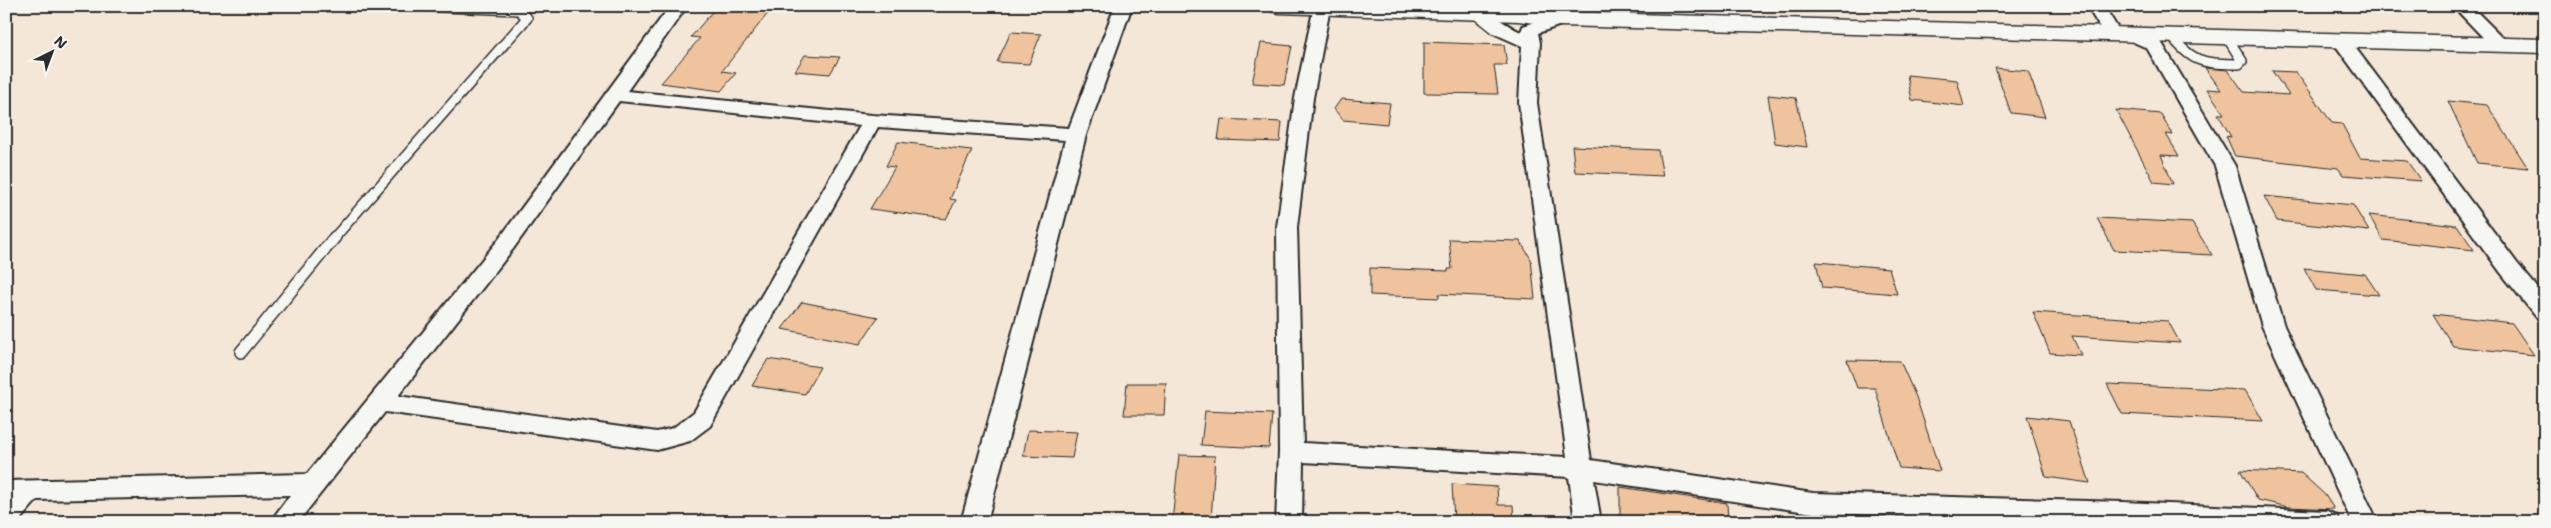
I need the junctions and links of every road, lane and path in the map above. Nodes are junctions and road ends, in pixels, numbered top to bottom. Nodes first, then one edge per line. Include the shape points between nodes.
1 (420, 6) edge
2 (679, 6) edge
3 (1124, 6) edge
4 (1279, 6) edge
5 (2095, 6) edge
6 (2461, 6) edge
7 (458, 8) edge
8 (1321, 8) junction
9 (1515, 10) edge
10 (1477, 13) junction
11 (1561, 19) junction
12 (2119, 32) junction
13 (2342, 42) junction
14 (1531, 43) junction
15 (2500, 45) junction
16 (2545, 46) edge
17 (614, 95) junction
18 (872, 121) junction
19 (1076, 135) junction
20 (2545, 312) edge
21 (241, 352) dead end
22 (378, 402) junction
23 (1291, 452) junction
24 (1581, 468) junction
25 (312, 484) junction
26 (31, 490) junction
27 (6, 491) edge
28 (6, 518) edge
29 (283, 522) edge
30 (974, 522) edge
31 (1289, 522) edge
32 (1588, 522) edge
33 (2327, 522) edge
34 (2366, 522) edge

1 - 7 lane
2 - 17 street
3 - 19 street
4 - 8 main road
5 - 12 street
6 - 15 street
7 - 21 lane via 519,10 527,18 361,205
8 - 10 main road
8 - 23 street via 1304,98 1287,227
9 - 10 main road
9 - 11 main road
10 - 14 street via 1499,29
11 - 12 main road
11 - 14 street via 1529,30
12 - 13 main road
12 - 34 street via 2154,44 2225,166 2273,326
13 - 15 main road
13 - 20 street
14 - 24 street via 1528,103
15 - 16 main road
17 - 18 street
17 - 22 street via 506,244
18 - 19 street
18 - 22 street via 702,419 690,432 657,441
19 - 30 street
22 - 25 street
23 - 24 street
23 - 31 street
24 - 32 street
24 - 33 street via 1813,503
25 - 26 street
25 - 29 street
26 - 27 street
26 - 28 street

